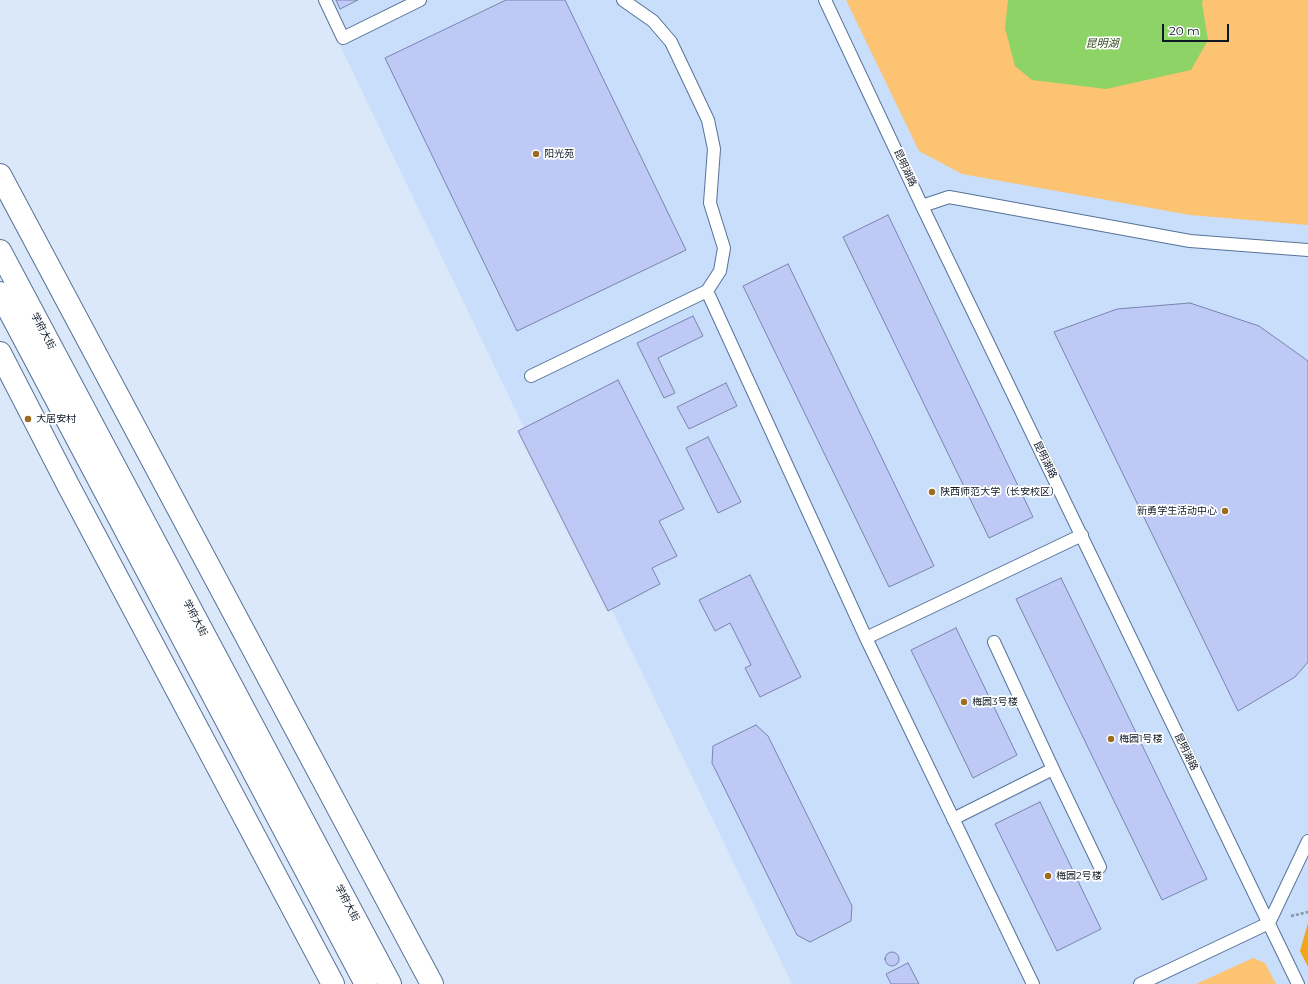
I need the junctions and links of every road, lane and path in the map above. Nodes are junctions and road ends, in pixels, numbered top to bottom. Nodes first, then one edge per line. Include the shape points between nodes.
1 (325, 0) edge
2 (420, 0) edge
3 (623, 0) edge
4 (825, 0) edge
5 (0, 175) edge
6 (922, 206) junction
7 (1308, 250) edge
8 (0, 251) edge
9 (707, 291) junction
10 (0, 293) edge
11 (0, 353) edge
12 (531, 376) dead end
13 (1082, 535) junction
14 (866, 638) junction
15 (994, 642) dead end
16 (1054, 769) junction
17 (953, 819) junction
18 (1308, 841) edge
19 (1100, 867) dead end
20 (1269, 923) junction
21 (333, 984) edge
22 (366, 984) edge
23 (390, 984) edge
24 (432, 984) edge
25 (1032, 984) edge
26 (1140, 984) edge
27 (1298, 984) edge

1 - 2 lane via 343,38
3 - 9 lane via 652,21 671,42 708,120 714,149 710,203 724,248 720,271
4 - 6 lane, 昆明湖路
5 - 24 street
6 - 7 lane via 949,197 1190,241
6 - 13 lane, 昆明湖路
8 - 23 street, 学府大街
9 - 12 lane
9 - 14 lane
10 - 22 street, 学府大街
11 - 21 street
13 - 14 lane
13 - 20 lane, 昆明湖路
14 - 17 lane
15 - 16 lane
16 - 17 lane
16 - 19 lane
17 - 25 lane
18 - 20 lane
20 - 26 lane
20 - 27 lane, 昆明湖路

